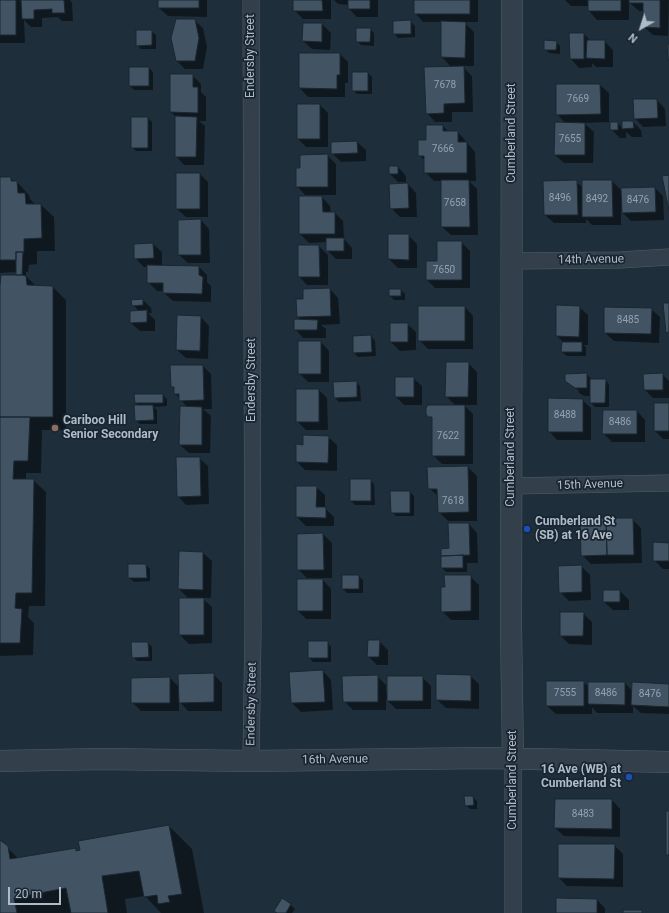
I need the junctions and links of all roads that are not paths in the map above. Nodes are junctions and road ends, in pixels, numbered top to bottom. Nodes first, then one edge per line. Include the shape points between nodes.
1 (251, 0) edge
2 (512, 0) edge
3 (669, 257) edge
4 (512, 261) junction
5 (669, 483) edge
6 (511, 486) junction
7 (512, 759) junction
8 (0, 761) edge
9 (251, 761) junction
10 (669, 762) edge
11 (513, 913) edge

1 - 9 street, Endersby Street
2 - 4 street, Cumberland Street
3 - 4 street, 14th Avenue
4 - 6 street, Cumberland Street
5 - 6 street, 15th Avenue
6 - 7 street, Cumberland Street
7 - 9 street, 16th Avenue
7 - 10 street, 16th Avenue
7 - 11 street, Cumberland Street
8 - 9 street, 16th Avenue

